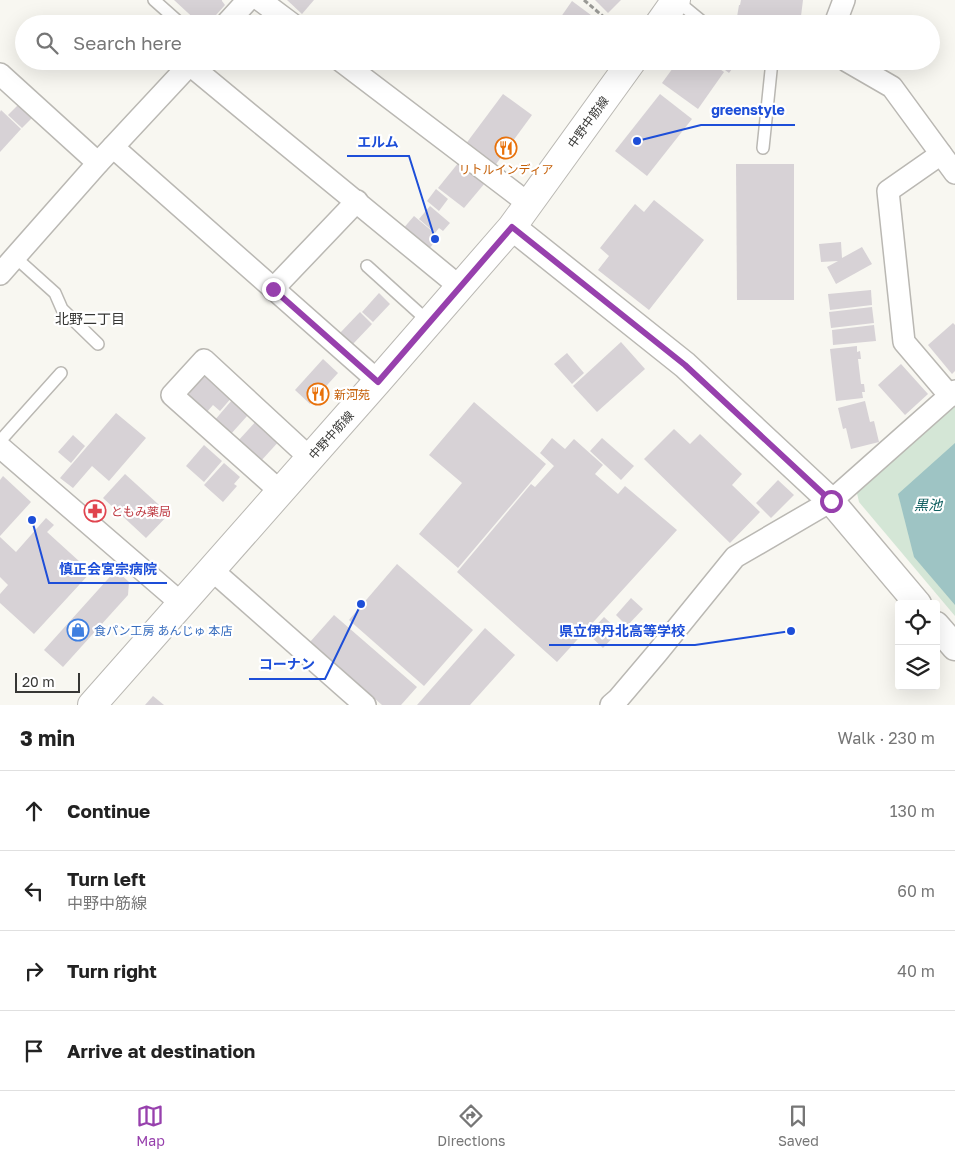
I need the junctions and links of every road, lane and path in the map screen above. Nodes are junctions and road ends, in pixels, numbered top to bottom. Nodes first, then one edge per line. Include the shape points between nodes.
1 (154, 0) edge
2 (248, 0) edge
3 (260, 0) edge
4 (584, 0) edge
5 (676, 0) edge
6 (844, 0) edge
7 (171, 15) edge
8 (234, 15) edge
9 (280, 15) edge
10 (602, 15) edge
11 (665, 15) edge
12 (694, 15) edge
13 (838, 15) edge
14 (185, 70) edge
15 (200, 70) edge
16 (353, 70) edge
17 (626, 70) edge
18 (771, 70) edge
19 (863, 70) edge
20 (0, 74) edge
21 (113, 147) junction
22 (763, 148) dead end
23 (940, 154) junction
24 (98, 163) junction
25 (955, 173) edge
26 (357, 201) junction
27 (529, 204) junction
28 (512, 227) junction
29 (16, 258) junction
30 (367, 266) dead end
31 (0, 274) edge
32 (460, 287) junction
33 (273, 289) junction
34 (429, 322) junction
35 (98, 344) dead end
36 (61, 372) dead end
37 (378, 382) junction
38 (952, 394) edge
39 (0, 441) edge
40 (0, 447) edge
41 (310, 458) junction
42 (281, 492) junction
43 (831, 501) junction
44 (212, 570) junction
45 (915, 600) edge
46 (182, 604) junction
47 (940, 630) edge
48 (955, 647) edge
49 (92, 705) edge
50 (365, 705) edge
51 (611, 705) edge

1 - 7 lane
2 - 8 street
3 - 9 street
4 - 10 path
5 - 11 main road
5 - 12 lane
6 - 13 street
14 - 21 street
15 - 26 street
16 - 27 street
17 - 27 main road, 中野中筋線
18 - 22 lane
19 - 23 street via 892,86
20 - 24 street
21 - 24 street
21 - 33 street
23 - 25 street
23 - 38 street via 888,191 904,342
24 - 29 street
26 - 32 street
26 - 33 street
27 - 28 main road, 中野中筋線
28 - 32 main road, 中野中筋線
28 - 43 street via 685,365
29 - 31 street
29 - 35 lane via 55,293 62,309
30 - 34 lane
32 - 34 main road, 中野中筋線
33 - 37 street
34 - 37 main road, 中野中筋線
36 - 39 lane
37 - 41 main road, 中野中筋線
38 - 43 street
40 - 46 street
41 - 42 main road, 中野中筋線
41 - 42 street via 204,360 172,395
42 - 44 main road, 中野中筋線
43 - 45 street
43 - 51 street via 735,558
44 - 46 main road, 中野中筋線
44 - 50 street
46 - 49 main road, 中野中筋線
47 - 48 street

